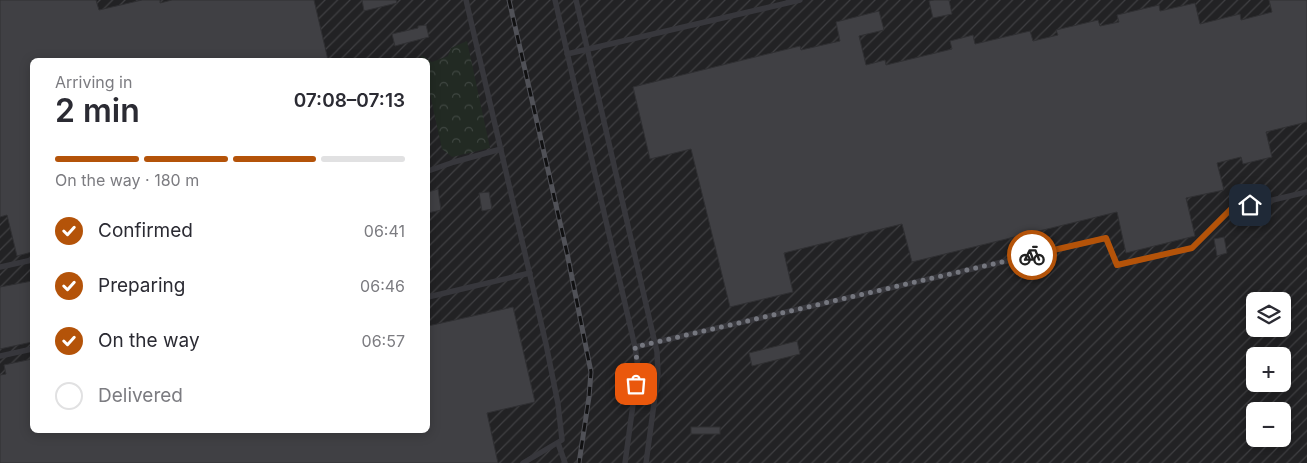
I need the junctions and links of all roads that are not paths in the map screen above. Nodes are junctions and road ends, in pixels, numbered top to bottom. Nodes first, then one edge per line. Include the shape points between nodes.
1 (466, 0) edge
2 (555, 0) edge
3 (576, 0) edge
4 (800, 0) edge
5 (588, 49) junction
6 (567, 54) junction
7 (501, 149) junction
8 (430, 170) edge
9 (1307, 192) edge
10 (30, 260) edge
11 (0, 267) edge
12 (530, 273) junction
13 (430, 298) edge
14 (656, 342) junction
15 (635, 347) junction
16 (30, 349) edge
17 (0, 356) edge
18 (558, 443) junction
19 (523, 463) edge
20 (565, 463) edge
21 (626, 463) edge
22 (646, 463) edge

1 - 7 lane
2 - 6 lane
3 - 5 lane
4 - 5 lane
5 - 6 lane
5 - 14 lane
6 - 15 lane
7 - 8 lane
7 - 12 lane
9 - 14 lane via 1230,210 1192,248 1117,265 1106,238
10 - 11 lane
12 - 13 lane
12 - 18 lane via 558,404 562,440
14 - 15 lane
14 - 22 lane via 658,374
15 - 21 lane via 638,368
16 - 17 lane
18 - 19 lane
18 - 20 lane

